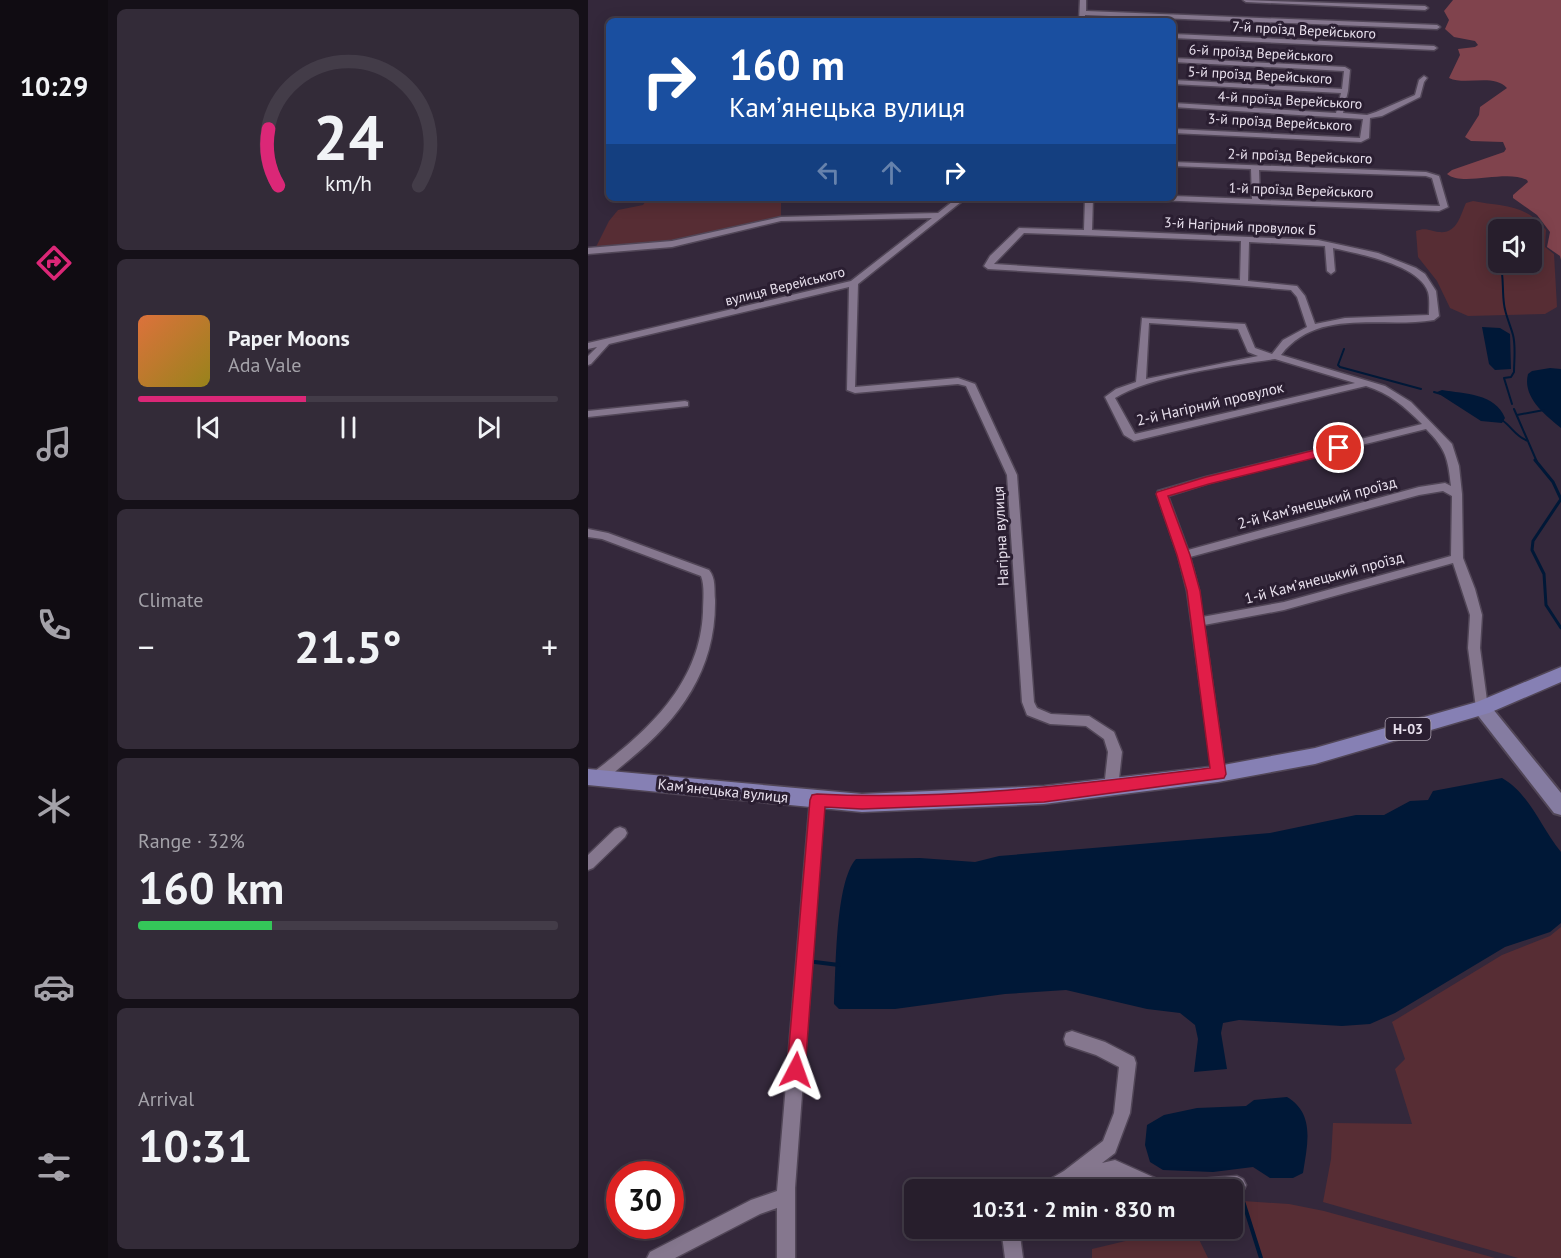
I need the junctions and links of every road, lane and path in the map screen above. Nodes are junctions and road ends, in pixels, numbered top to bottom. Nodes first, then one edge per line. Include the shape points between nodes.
1 (1083, 0) edge
2 (1246, 0) edge
3 (1425, 8) dead end
4 (1083, 13) junction
5 (1082, 18) edge
6 (1437, 27) dead end
7 (1176, 36) edge
8 (1434, 48) dead end
9 (1176, 60) edge
10 (1424, 78) dead end
11 (1176, 82) edge
12 (1345, 91) junction
13 (1176, 105) edge
14 (1339, 114) junction
15 (1367, 117) junction
16 (1176, 131) edge
17 (1176, 165) edge
18 (1255, 168) junction
19 (1176, 199) edge
20 (958, 201) edge
21 (1089, 201) edge
22 (1256, 201) junction
23 (1444, 207) joint
24 (940, 215) junction
25 (1088, 232) junction
26 (1245, 239) junction
27 (1329, 245) junction
28 (588, 251) edge
29 (1331, 272) dead end
30 (1244, 282) junction
31 (854, 284) junction
32 (1311, 327) junction
33 (605, 343) junction
34 (588, 346) edge
35 (1275, 356) junction
36 (1254, 357) junction
37 (588, 362) edge
38 (1366, 383) junction
39 (1141, 384) junction
40 (685, 404) dead end
41 (588, 414) edge
42 (1429, 425) junction
43 (1457, 494) junction
44 (588, 533) edge
45 (1184, 555) junction
46 (1457, 558) junction
47 (1198, 622) junction
48 (1561, 674) edge
49 (1482, 708) junction
50 (1218, 774) junction
51 (592, 778) edge
52 (1111, 788) junction
53 (817, 800) junction
54 (1561, 807) edge
55 (620, 833) dead end
56 (588, 864) edge
57 (1072, 1039) dead end
58 (1070, 1177) junction
59 (1067, 1179) edge
60 (1138, 1179) edge
61 (786, 1197) junction
62 (1011, 1239) edge
63 (656, 1258) edge
64 (786, 1258) edge
65 (1014, 1258) edge

1 - 4 street
2 - 3 street
4 - 5 street
4 - 6 street
7 - 8 street, 7-й проїзд Верейського
9 - 12 street, 6-й проїзд Верейського via 1347,70
10 - 15 street, 4-й проїзд Верейського via 1418,96
11 - 12 street, 5-й проїзд Верейського
12 - 14 street
13 - 14 street, 4-й проїзд Верейського
14 - 15 street, 4-й проїзд Верейського
15 - 16 street, 3-й проїзд Верейського via 1365,138 1361,140
17 - 18 street, 2-й проїзд Верейського
18 - 22 street
18 - 23 street, 2-й проїзд Верейського via 1426,174 1435,176
19 - 22 street, 1-й проїзд Верейського
20 - 24 street, вулиця Верейського
21 - 25 street
22 - 23 street, 1-й проїзд Верейського
24 - 28 street via 781,219 672,244
24 - 31 street, вулиця Верейського
25 - 26 street, 3-й Нагірний провулок Б
25 - 30 street, 3-й Нагірний провулок Б via 1022,230 988,266
26 - 27 street, 3-й Нагірний провулок Б
26 - 30 street
27 - 29 street
27 - 32 street, 3-й Нагірний провулок Б via 1390,260 1422,276 1432,291 1434,316 1343,321
30 - 32 street, 3-й Нагірний провулок Б via 1294,288
31 - 33 street, вулиця Верейського
31 - 52 street, Нагірна вулиця via 850,388 958,381 970,384 1012,475 1028,702 1032,711 1050,719 1089,721 1109,736 1115,752
32 - 35 street via 1287,341
33 - 34 street, вулиця Верейського
33 - 37 street
35 - 36 street, 2-й Нагірний провулок
35 - 38 street
36 - 39 street, 2-й Нагірний провулок
36 - 39 street via 1242,327 1145,320
38 - 39 street, 2-й Нагірний провулок via 1134,438 1110,398 1120,390
38 - 42 street via 1408,404
40 - 41 street
42 - 43 street via 1447,444
42 - 45 street via 1162,494
43 - 45 street, 2-й Камʼянецький проїзд via 1445,487 1419,491
43 - 46 street
44 - 51 street via 705,573 709,618 705,646 693,679 661,722 632,752
45 - 47 street
46 - 47 street, 1-й Камʼянецький проїзд via 1284,606
46 - 49 street via 1474,603 1474,648
47 - 50 street
48 - 49 main road, Камʼянецька вулиця / Н-03
49 - 50 main road, Камʼянецька вулиця / Н-03 via 1315,756
49 - 54 street
50 - 52 main road, Камʼянецька вулиця / Н-03
51 - 53 main road, Камʼянецька вулиця / Н-03
52 - 53 main road, Камʼянецька вулиця / Н-03 via 862,803
53 - 61 street
55 - 56 street
57 - 58 street via 1128,1063 1122,1113 1109,1147
58 - 59 street
58 - 60 street via 1115,1169
61 - 63 street via 757,1206
61 - 64 street
62 - 65 street

